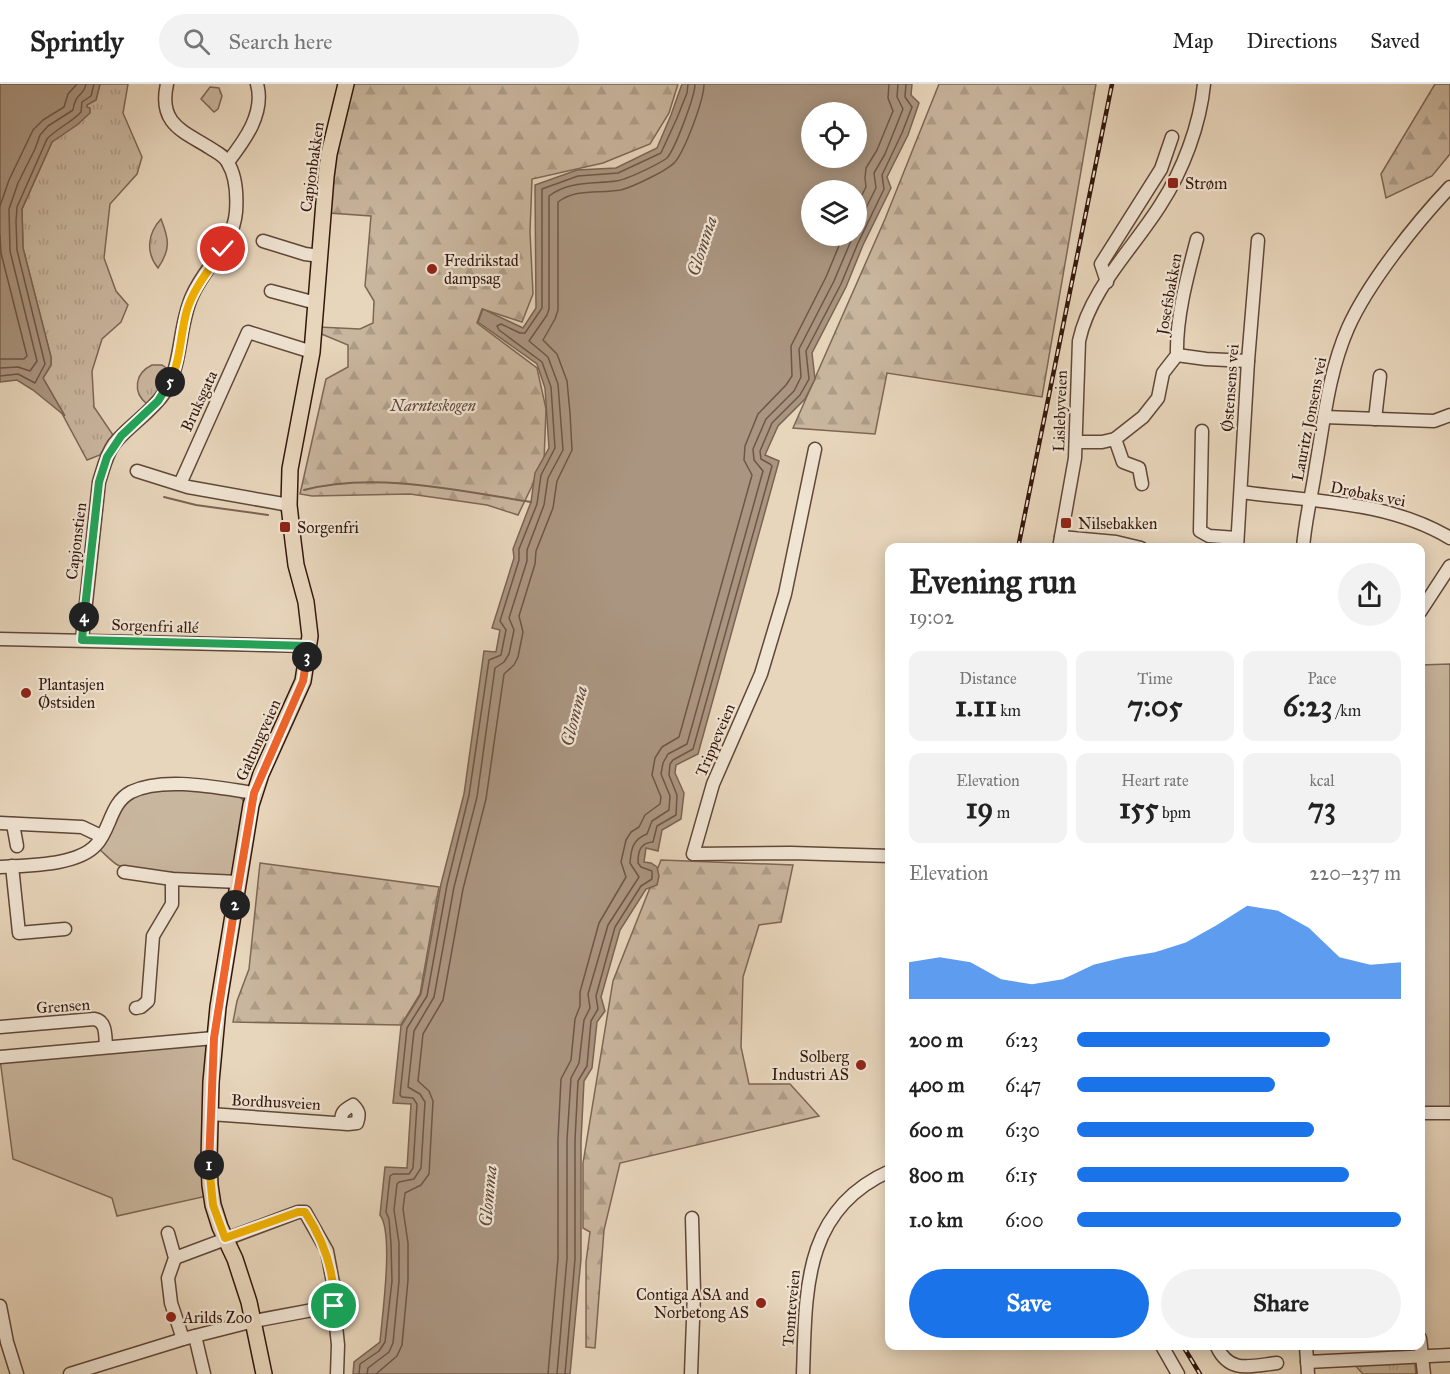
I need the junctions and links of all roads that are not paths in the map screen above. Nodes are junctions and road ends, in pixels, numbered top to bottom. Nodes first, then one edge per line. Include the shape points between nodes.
1 (167, 84) edge
2 (257, 84) edge
3 (346, 84) edge
4 (1203, 84) edge
5 (1172, 137) dead end
6 (228, 162) junction
7 (1450, 187) edge
8 (1197, 239) dead end
9 (1258, 240) dead end
10 (263, 241) dead end
11 (320, 256) junction
12 (1107, 282) junction
13 (271, 291) dead end
14 (316, 303) junction
15 (312, 352) junction
16 (1177, 356) junction
17 (1248, 361) junction
18 (1380, 376) dead end
19 (1449, 416) edge
20 (1324, 417) junction
21 (1375, 419) junction
22 (1202, 431) dead end
23 (1115, 439) junction
24 (1076, 442) junction
25 (814, 449) dead end
26 (137, 471) dead end
27 (180, 484) junction
28 (1142, 484) dead end
29 (1240, 492) junction
30 (1309, 500) junction
31 (288, 505) junction
32 (1450, 538) edge
33 (1060, 542) edge
34 (1120, 543) edge
35 (1237, 543) edge
36 (1303, 543) edge
37 (1450, 566) edge
38 (1425, 604) edge
39 (0, 639) edge
40 (82, 640) junction
41 (309, 646) junction
42 (254, 793) junction
43 (0, 823) edge
44 (14, 824) junction
45 (101, 836) junction
46 (16, 846) dead end
47 (885, 856) edge
48 (6, 866) edge
49 (124, 872) dead end
50 (172, 879) junction
51 (239, 882) junction
52 (65, 929) dead end
53 (136, 1008) dead end
54 (0, 1027) edge
55 (214, 1038) junction
56 (106, 1047) junction
57 (0, 1057) edge
58 (1425, 1113) edge
59 (1450, 1113) edge
60 (210, 1114) junction
61 (340, 1122) dead end
62 (885, 1174) edge
63 (692, 1218) dead end
64 (168, 1233) dead end
65 (225, 1238) junction
66 (174, 1258) junction
67 (0, 1306) edge
68 (334, 1306) junction
69 (254, 1321) junction
70 (189, 1337) junction
71 (1164, 1350) edge
72 (1219, 1350) edge
73 (1306, 1350) edge
74 (1422, 1350) edge
75 (1450, 1355) edge
76 (1423, 1356) junction
77 (1277, 1363) dead end
78 (1308, 1368) edge
79 (106, 1369) edge
80 (17, 1374) edge
81 (70, 1374) edge
82 (204, 1374) edge
83 (264, 1374) edge
84 (337, 1374) edge
85 (691, 1374) edge
86 (803, 1374) edge
87 (1178, 1374) edge
88 (1425, 1374) edge

1 - 6 street via 165,102 172,122
2 - 6 street via 257,115
3 - 11 main road, Capjonbakken via 329,153
4 - 12 street, Lislebyveien via 1195,127 1181,165 1162,203
5 - 12 street via 1161,169 1101,264
6 - 40 street, Capjonstien via 236,195 230,235 192,296 173,376 165,391 113,446 99,482
7 - 20 street, Lauritz Jonsens vei via 1393,256 1360,304 1340,351
8 - 16 street, Josefsbakken via 1179,320
9 - 17 street, Østensens vei
10 - 11 street
11 - 14 main road, Galtungveien
12 - 24 street, Lislebyveien via 1083,322 1079,341
13 - 14 street
14 - 15 main road, Galtungveien
15 - 27 street, Bruksgata via 248,332
15 - 31 main road, Galtungveien via 290,469
16 - 17 street, Josefsbakken
16 - 23 street, Josefsbakken via 1163,373 1155,403
17 - 29 street, Østensens vei
18 - 21 street
19 - 21 street via 1434,422
20 - 21 street
20 - 30 street, Lauritz Jonsens vei
22 - 35 street, Østensens vei via 1200,531
23 - 24 street
23 - 28 street via 1123,462 1139,468
24 - 33 street, Lislebyveien
25 - 47 street, Trippeveien via 768,651 713,784 693,854
26 - 27 street
27 - 31 street
29 - 30 street, Drøbaks vei
29 - 35 street, Østensens vei
30 - 32 street, Drøbaks vei via 1388,512 1422,523
30 - 36 street, Lauritz Jonsens vei
31 - 41 main road, Galtungveien via 296,565 306,602
33 - 34 street
37 - 38 street
39 - 40 street, Sorgenfri allé
40 - 41 street, Sorgenfri allé
41 - 42 main road, Galtungveien via 303,681
42 - 45 street via 207,787 142,788 115,807
42 - 51 main road, Galtungveien
43 - 44 street
44 - 45 street via 82,827
44 - 46 street
45 - 48 street via 98,844 75,858
48 - 52 street via 19,933
49 - 50 street
50 - 51 street
50 - 53 street via 172,904 153,936 148,1001
51 - 55 main road, Galtungveien
54 - 56 street, Grensen via 100,1020 104,1024
55 - 56 street
55 - 60 main road, Galtungveien
56 - 57 street
58 - 59 street
60 - 61 street, Bordhusveien
60 - 65 main road, Galtungveien via 210,1185
62 - 86 street, Tomteveien via 849,1197 822,1234 807,1282
63 - 85 street
64 - 66 street
65 - 66 street
65 - 68 street via 305,1212 327,1251
65 - 69 main road, Galtungveien via 236,1259
66 - 70 street via 168,1278 171,1303
67 - 80 street
68 - 69 street
68 - 84 street
69 - 70 street
69 - 83 main road, Galtungveien
70 - 79 street
70 - 82 street
71 - 87 street
72 - 77 street via 1229,1365
73 - 78 street
74 - 76 street
75 - 76 street
76 - 78 street
76 - 88 street
79 - 81 street

